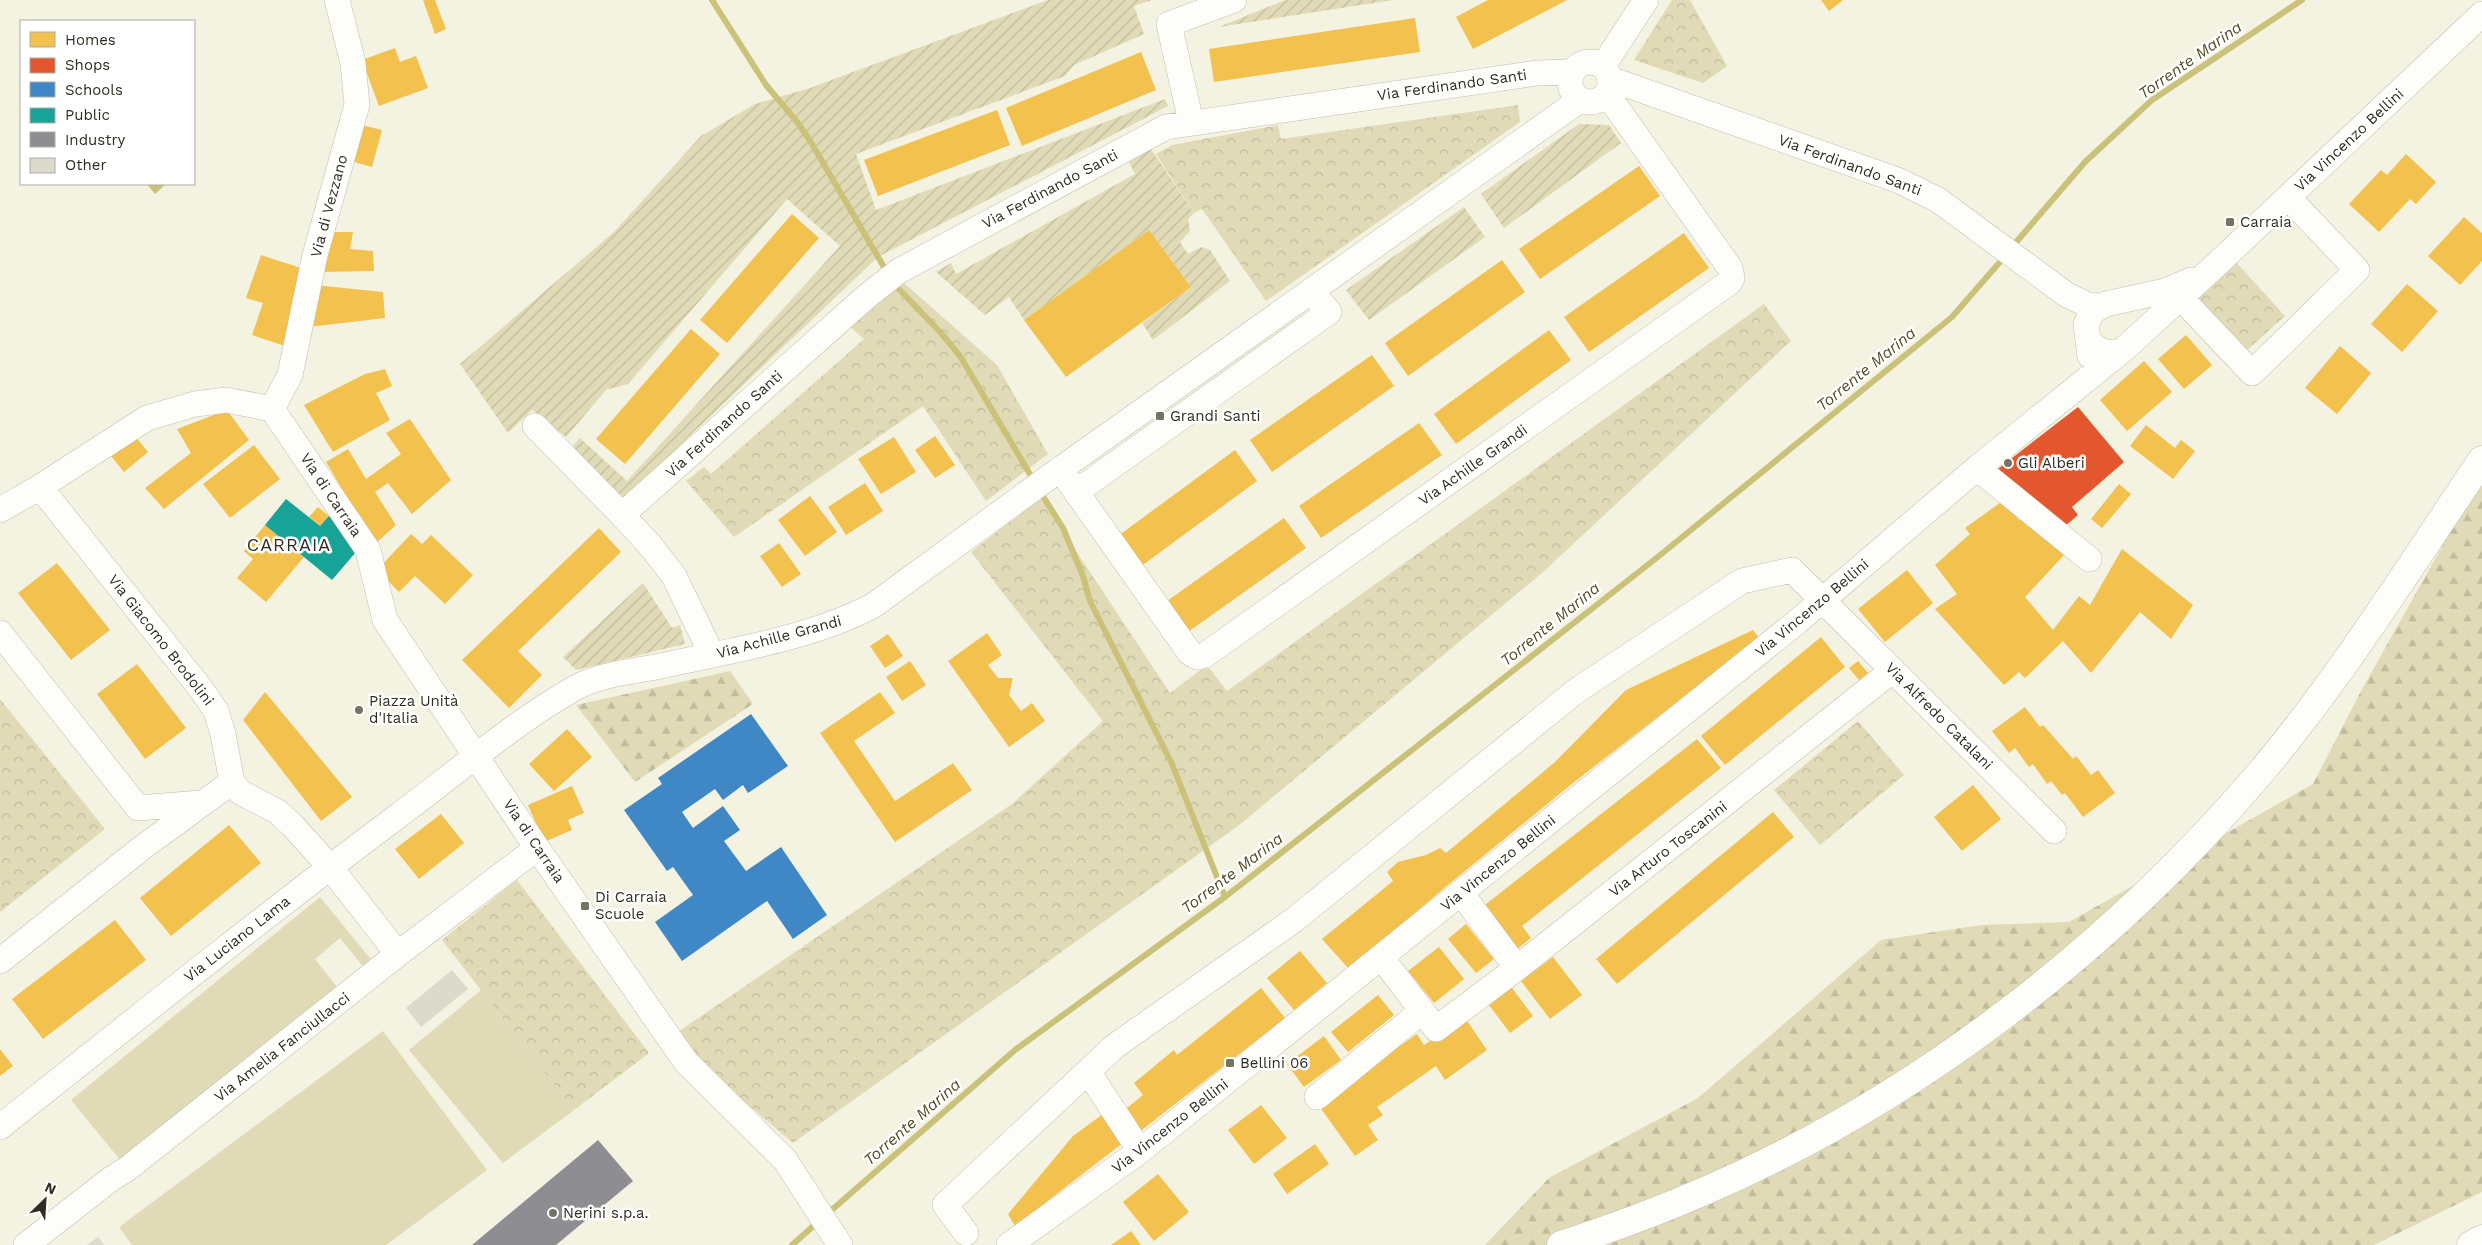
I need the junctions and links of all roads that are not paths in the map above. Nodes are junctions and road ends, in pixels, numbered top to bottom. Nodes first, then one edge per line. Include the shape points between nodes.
1 (337, 0) edge
2 (1234, 0) edge
3 (1646, 0) edge
4 (2482, 14) edge
5 (1572, 72) junction
6 (1607, 80) junction
7 (1580, 100) junction
8 (1191, 122) junction
9 (2288, 198) junction
10 (2216, 266) junction
11 (1311, 291) junction
12 (2181, 298) junction
13 (2095, 319) junction
14 (2126, 347) junction
15 (2076, 389) junction
16 (272, 409) junction
17 (535, 426) dead end
18 (2482, 460) edge
19 (1977, 468) junction
20 (1052, 475) junction
21 (40, 487) junction
22 (1076, 492) junction
23 (0, 510) edge
24 (622, 515) junction
25 (2089, 559) dead end
26 (1824, 600) junction
27 (0, 633) edge
28 (712, 655) junction
29 (1893, 670) junction
30 (477, 757) junction
31 (232, 782) junction
32 (200, 803) junction
33 (138, 808) junction
34 (2054, 831) dead end
35 (143, 847) junction
36 (537, 848) junction
37 (330, 867) junction
38 (1461, 893) junction
39 (398, 954) junction
40 (1381, 957) junction
41 (0, 961) edge
42 (1517, 968) junction
43 (1422, 1011) junction
44 (1089, 1073) junction
45 (1317, 1097) dead end
46 (0, 1127) edge
47 (1140, 1151) junction
48 (966, 1233) dead end
49 (2482, 1239) edge
50 (26, 1245) edge
51 (840, 1245) edge
52 (1008, 1245) edge
53 (1561, 1245) edge
54 (2471, 1245) edge

1 - 16 street, Via di Vezzano via 354,63 357,105 315,255 290,375
2 - 8 street via 1169,24
3 - 6 street
4 - 9 street, Via Vincenzo Bellini
5 - 6 street, Via Ferdinando Santi via 1589,61
5 - 7 street via 1572,91
5 - 8 street, Via Ferdinando Santi via 1537,73
6 - 7 street via 1602,99 1592,102
6 - 13 street, Via Ferdinando Santi via 1900,181 1938,200
6 - 22 street, Via Achille Grandi via 1730,268 1732,278 1726,286 1201,656 1190,653
7 - 11 street, Via Achille Grandi
8 - 24 street, Via Ferdinando Santi via 1166,127 899,271
9 - 10 street, Via Vincenzo Bellini
9 - 12 street via 2357,270 2252,373
10 - 12 street, Via Vincenzo Bellini
10 - 13 street, Via Vincenzo Bellini
11 - 20 street, Via Achille Grandi
11 - 22 street via 1329,312
12 - 14 street, Via Vincenzo Bellini
13 - 14 street via 2094,347 2108,353
13 - 14 street via 2121,306 2132,316 2135,331
13 - 15 street, Via Vincenzo Bellini via 2088,369
14 - 15 street, Via Vincenzo Bellini
15 - 19 street, Via Vincenzo Bellini
16 - 21 street via 226,400 195,404 147,418
16 - 30 street, Via di Carraia via 368,550 385,620
17 - 24 street
18 - 53 main road via 2312,707 2256,778 2184,858 2116,923 1968,1043 1835,1125 1707,1190
19 - 25 street
19 - 26 street, Via Vincenzo Bellini
20 - 22 street, Via Achille Grandi
20 - 28 street, Via Achille Grandi via 874,605 848,619
21 - 23 street
21 - 31 street, Via Giacomo Brodolini via 202,689 221,726
24 - 28 street via 674,576
26 - 29 street, Via Alfredo Catalani
26 - 38 street, Via Vincenzo Bellini
26 - 44 street, Via Alfredo Catalani via 1792,570 1742,581 1576,691 1294,920 1115,1046
27 - 33 street
28 - 30 street, Via Achille Grandi via 599,679 577,687 520,723
29 - 34 street, Via Alfredo Catalani
29 - 42 street, Via Arturo Toscanini
30 - 36 street, Via di Carraia
30 - 37 street, Via Luciano Lama
31 - 32 street
31 - 37 street via 240,792 278,812
32 - 33 street
32 - 35 street
33 - 35 street via 143,823
35 - 41 street
36 - 39 street, Via Amelia Fanciullacci
36 - 51 street, Via di Carraia via 686,1062 784,1160
37 - 39 street
37 - 46 street, Via Luciano Lama
38 - 40 street, Via Vincenzo Bellini
38 - 42 street
39 - 50 street, Via Amelia Fanciullacci via 128,1169
40 - 43 street
40 - 47 street, Via Vincenzo Bellini
42 - 43 street, Via Arturo Toscanini via 1436,1029
43 - 45 street
44 - 47 street
44 - 48 street via 945,1204
47 - 52 street, Via Vincenzo Bellini
49 - 54 main road

